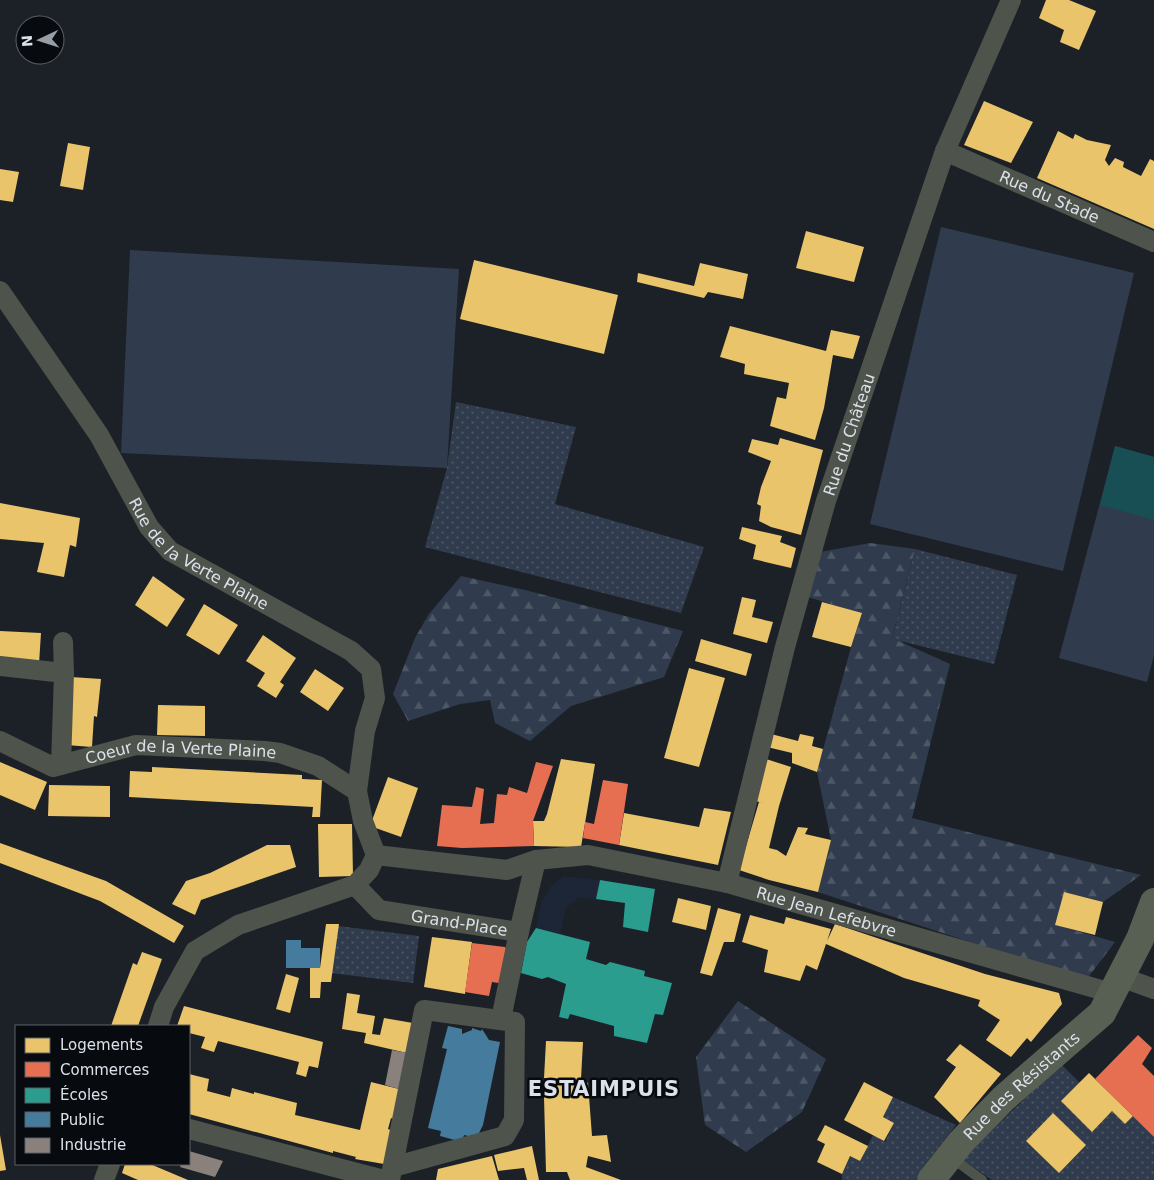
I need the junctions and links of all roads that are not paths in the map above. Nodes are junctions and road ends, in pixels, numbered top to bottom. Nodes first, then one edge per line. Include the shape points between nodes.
1 (1011, 0) edge
2 (945, 151) junction
3 (1154, 242) edge
4 (0, 291) edge
5 (63, 642) dead end
6 (0, 666) edge
7 (64, 673) junction
8 (0, 741) edge
9 (61, 765) junction
10 (357, 791) junction
11 (376, 855) junction
12 (536, 860) junction
13 (727, 883) junction
14 (355, 885) junction
15 (1154, 902) edge
16 (519, 932) junction
17 (1116, 985) junction
18 (1154, 989) edge
19 (500, 1020) junction
20 (158, 1025) edge
21 (190, 1129) edge
22 (950, 1156) junction
23 (110, 1165) edge
24 (389, 1176) edge
25 (104, 1180) edge
26 (931, 1180) edge
27 (982, 1180) edge

1 - 2 street, Rue du Château
2 - 3 street, Rue du Stade
2 - 13 street, Rue du Château via 826,501
4 - 10 street, Rue de la Verte Plaine via 99,435 149,527 170,550 350,651 371,669 376,698 365,731
5 - 7 street
6 - 7 street
7 - 9 street
8 - 9 street, Coeur de la Verte Plaine via 53,767
9 - 10 street, Coeur de la Verte Plaine via 136,745 265,751 318,766
10 - 11 street, Rue de la Verte Plaine via 363,821
11 - 12 street via 507,870
11 - 14 street via 369,870
12 - 13 street, Rue Jean Lefebvre via 588,855
12 - 16 street, Grand-Place
13 - 17 street, Rue Jean Lefebvre
14 - 16 street, Grand-Place via 379,910
14 - 20 street via 238,925 195,951 164,1007
15 - 17 main road, Rue des Résistants via 1140,939
16 - 19 street
17 - 18 street, Rue Jean Lefebvre
17 - 22 main road, Rue des Résistants via 1102,1013 1004,1098
19 - 24 street via 424,1010
19 - 24 street via 515,1022 514,1120 505,1136
21 - 24 street
22 - 26 main road, Rue des Résistants
22 - 27 lane
23 - 25 street

